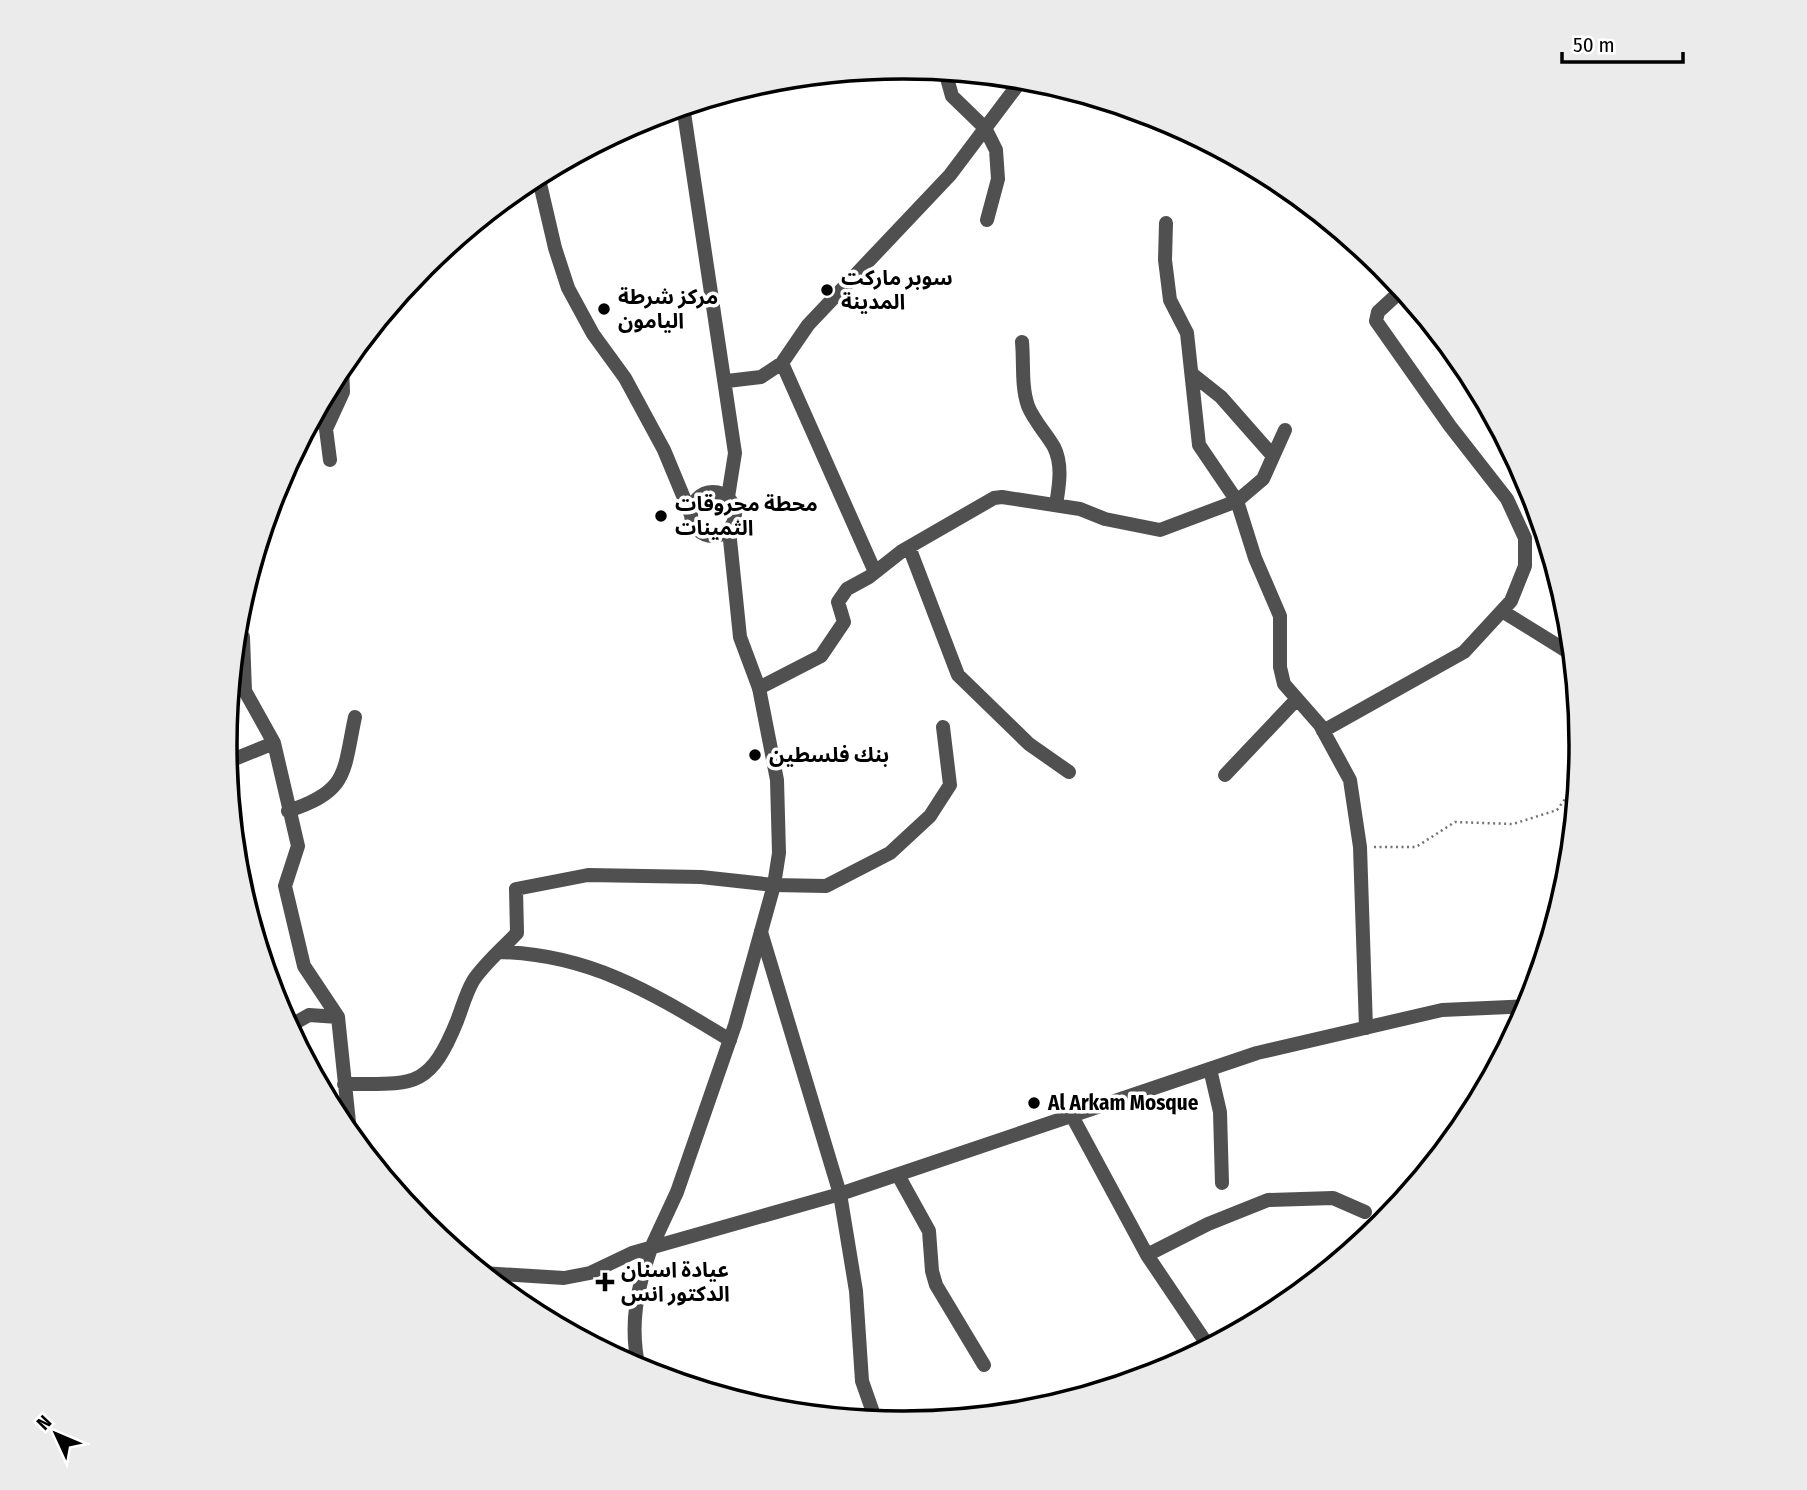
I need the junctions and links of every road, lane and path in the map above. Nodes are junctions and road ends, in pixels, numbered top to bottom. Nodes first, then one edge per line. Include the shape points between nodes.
1 (948, 80) edge
2 (1015, 89) edge
3 (685, 116) edge
4 (985, 128) junction
5 (541, 186) edge
6 (987, 220) dead end
7 (1166, 223) dead end
8 (1395, 296) edge
9 (1022, 342) dead end
10 (782, 363) junction
11 (1192, 374) junction
12 (727, 381) junction
13 (342, 388) edge
14 (1284, 430) dead end
15 (1273, 456) junction
16 (330, 460) dead end
17 (728, 497) junction
18 (1237, 501) junction
19 (1056, 505) junction
20 (691, 515) junction
21 (729, 530) junction
22 (909, 547) junction
23 (875, 572) junction
24 (1502, 611) junction
25 (1562, 648) edge
26 (244, 654) edge
27 (759, 688) junction
28 (1296, 700) junction
29 (355, 717) dead end
30 (943, 727) dead end
31 (1323, 731) junction
32 (274, 743) junction
33 (238, 758) edge
34 (1069, 772) dead end
35 (1225, 775) dead end
36 (1567, 796) edge
37 (288, 811) junction
38 (1360, 847) junction
39 (774, 885) junction
40 (761, 932) junction
41 (499, 952) junction
42 (1516, 1006) edge
43 (338, 1017) junction
44 (298, 1021) edge
45 (1366, 1028) junction
46 (730, 1040) junction
47 (1210, 1069) junction
48 (344, 1084) junction
49 (347, 1111) edge
50 (1072, 1116) junction
51 (898, 1175) junction
52 (1222, 1184) dead end
53 (840, 1194) junction
54 (1365, 1212) dead end
55 (651, 1248) junction
56 (1147, 1255) junction
57 (498, 1274) edge
58 (1204, 1340) edge
59 (636, 1355) edge
60 (984, 1366) dead end
61 (872, 1410) edge

1 - 4 street via 952,96
2 - 4 street
3 - 12 street
4 - 6 street via 996,150 998,178
4 - 10 street via 950,175 808,325
5 - 20 street via 572,296 625,378 664,450
7 - 11 street via 1170,300 1187,333
8 - 24 street via 1378,312 1376,321 1507,499 1525,538 1522,579
9 - 19 street via 1028,406 1055,449 1060,478
10 - 12 street via 761,377
10 - 23 street
11 - 15 street via 1221,397
11 - 18 street via 1199,445
12 - 17 street via 735,453
13 - 16 street via 326,429
14 - 15 street
15 - 18 street via 1263,480
17 - 20 street via 707,493 695,501
17 - 21 street via 735,517
18 - 19 street via 1160,530
18 - 28 street via 1255,558 1276,602 1282,630 1281,676
19 - 22 street via 994,498
20 - 21 street via 696,529 709,536
21 - 27 street via 740,637
22 - 23 street
22 - 34 street via 958,675 1029,744
23 - 27 street via 842,595 838,602 844,622 821,656
24 - 25 street
24 - 31 street via 1464,652
26 - 32 street via 245,691
27 - 39 street via 780,810
28 - 31 street
28 - 35 street
29 - 37 street via 340,783 316,802
30 - 39 street via 950,785 930,816 910,835 890,853 826,886
31 - 38 street via 1350,780
32 - 33 street
32 - 37 street
36 - 38 path via 1557,810 1513,824 1455,822 1416,847
37 - 43 street via 298,846 285,886 304,966
38 - 45 street
39 - 40 street
39 - 41 street via 701,877 588,875 516,889 517,933
40 - 46 street
40 - 53 street
41 - 46 street via 550,957 606,972 649,991
41 - 48 street via 474,980 431,1071 388,1084
42 - 45 street via 1462,1007
43 - 44 street via 309,1015
43 - 48 street
45 - 47 street via 1257,1053
46 - 55 street via 677,1192
47 - 50 street
47 - 52 street via 1220,1112
48 - 49 street
50 - 51 street
50 - 56 street
51 - 53 street
51 - 60 street via 929,1231 936,1285
53 - 55 street
53 - 61 street via 856,1291 862,1381
54 - 56 street via 1332,1198 1269,1200
55 - 57 street via 573,1277
55 - 59 street via 635,1295
56 - 58 street

